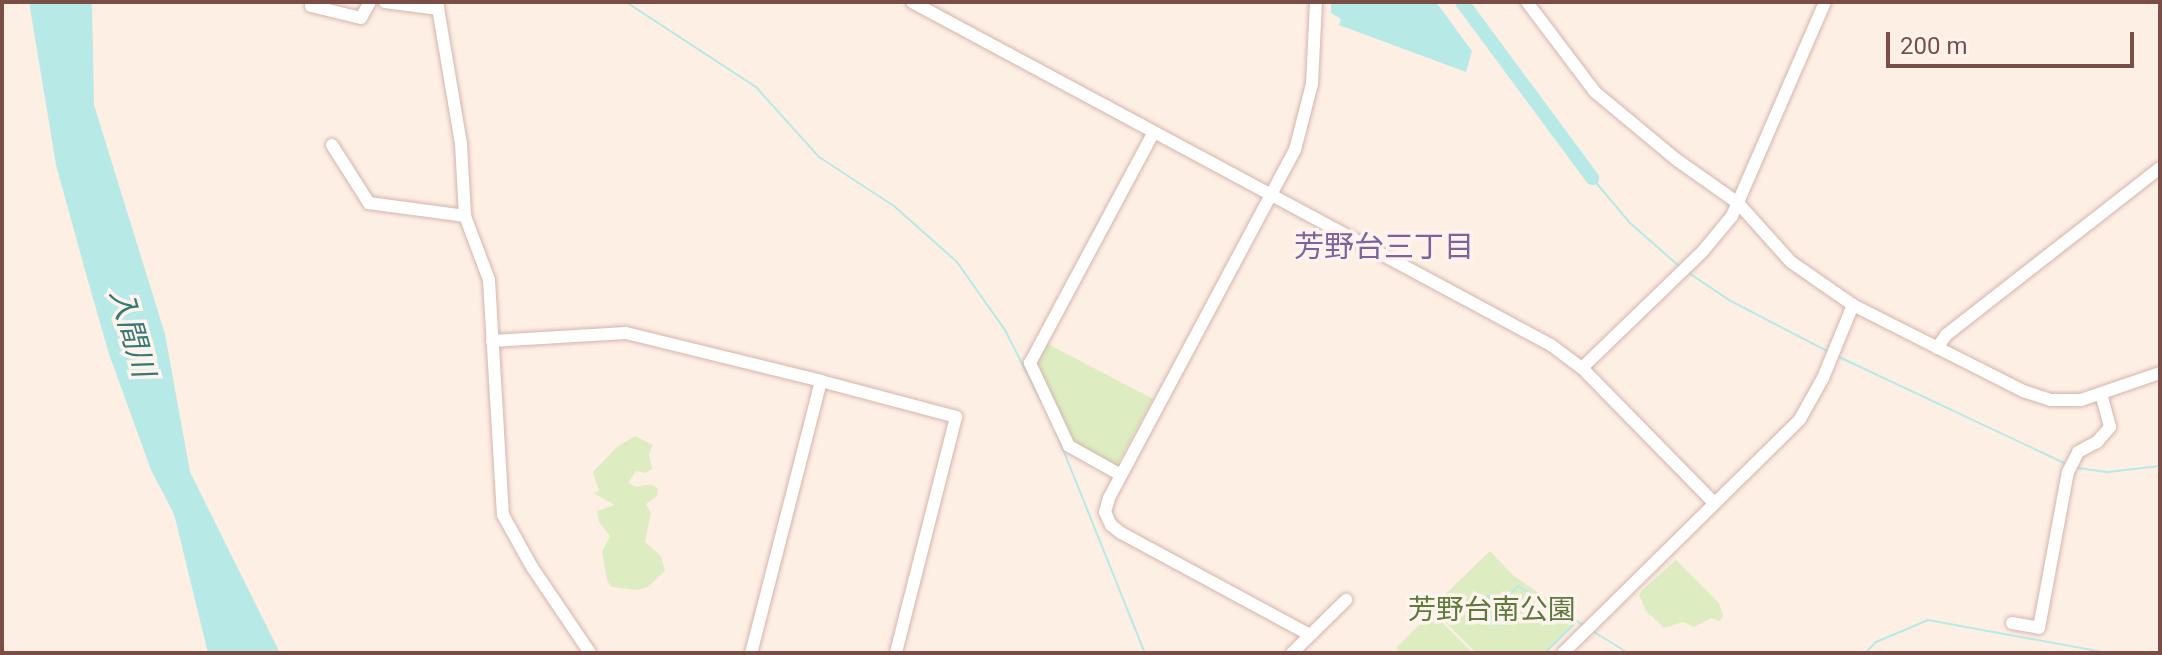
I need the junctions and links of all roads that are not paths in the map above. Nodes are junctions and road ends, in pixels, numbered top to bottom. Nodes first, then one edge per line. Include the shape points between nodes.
1 (370, 2) edge
2 (385, 2) edge
3 (912, 2) edge
4 (1316, 2) edge
5 (1527, 2) edge
6 (1825, 2) edge
7 (438, 5) edge
8 (311, 6) dead end
9 (1153, 134) junction
10 (332, 145) dead end
11 (2160, 168) edge
12 (1272, 195) junction
13 (1738, 203) junction
14 (465, 216) junction
15 (1853, 305) junction
16 (492, 341) junction
17 (1937, 348) junction
18 (1582, 368) junction
19 (2160, 373) edge
20 (821, 381) junction
21 (2101, 394) junction
22 (1121, 475) junction
23 (1714, 503) junction
24 (1346, 600) dead end
25 (2012, 623) dead end
26 (1310, 635) junction
27 (1568, 651) edge
28 (590, 653) edge
29 (751, 653) edge
30 (896, 653) edge
31 (1292, 653) edge

1 - 8 street via 361,18
2 - 7 street
3 - 9 street
4 - 12 street via 1307,112
5 - 13 street via 1595,92
6 - 13 street
7 - 14 street via 461,144
9 - 12 street
9 - 22 street via 1030,363 1069,446
10 - 14 street via 369,203
11 - 17 street via 1946,335
12 - 18 street via 1530,332
12 - 22 street
13 - 15 street via 1791,262
13 - 18 street via 1703,251
14 - 16 street via 489,280
15 - 17 street
15 - 23 street via 1806,413
16 - 20 street via 626,333
16 - 28 street via 503,515
17 - 21 street via 2038,397 2068,402
18 - 23 street
19 - 21 street
20 - 29 street
20 - 30 street via 956,417
21 - 25 street via 2110,427 2078,452 2070,466 2039,628
22 - 26 street via 1106,506 1111,525
23 - 27 street
24 - 26 street
26 - 31 street

